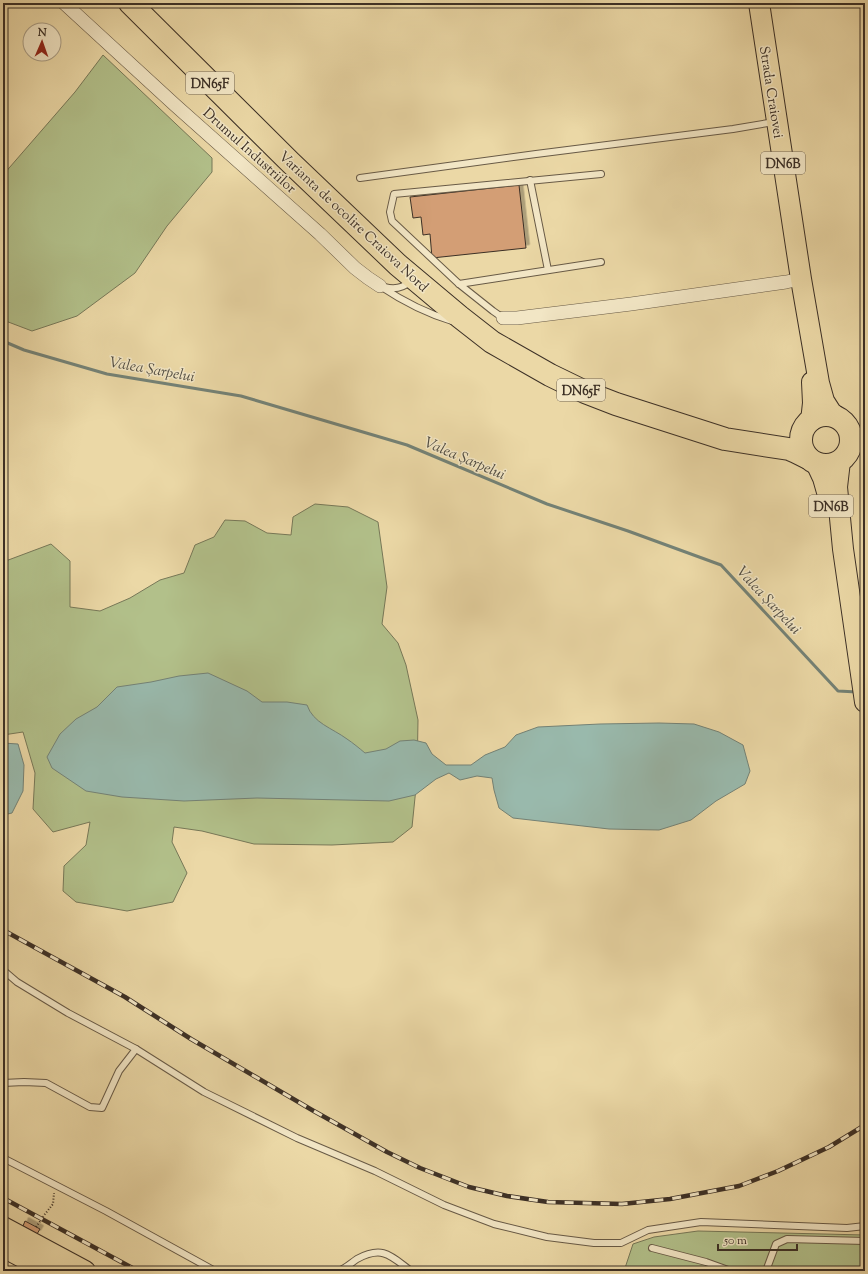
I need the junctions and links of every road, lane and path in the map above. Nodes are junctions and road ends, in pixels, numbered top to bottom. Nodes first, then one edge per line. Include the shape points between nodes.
1 (64, 3) edge
2 (130, 3) edge
3 (759, 3) edge
4 (776, 122) junction
5 (601, 174) dead end
6 (360, 178) dead end
7 (530, 180) junction
8 (601, 262) dead end
9 (548, 270) junction
10 (801, 278) junction
11 (414, 279) junction
12 (459, 284) junction
13 (380, 286) junction
14 (503, 318) joint
15 (808, 322) junction
16 (474, 327) junction
17 (808, 424) junction
18 (851, 427) edge
19 (699, 430) junction
20 (851, 454) edge
21 (812, 461) junction
22 (843, 549) junction
23 (865, 702) edge
24 (3, 970) edge
25 (136, 1049) junction
26 (3, 1082) edge
27 (3, 1158) edge
28 (54, 1185) junction
29 (865, 1226) edge
30 (3, 1227) edge
31 (28, 1240) junction
32 (865, 1241) edge
33 (3, 1247) edge
34 (652, 1248) dead end
35 (48, 1271) edge
36 (85, 1271) edge
37 (215, 1271) edge
38 (338, 1271) edge
39 (411, 1271) edge
40 (732, 1271) edge
41 (766, 1271) edge

1 - 13 street, Drumul Industriilor via 356,268
2 - 11 highway, Varianta de ocolire Craiova Nord / DN65F
3 - 4 main road, Strada Craiovei / DN6B
4 - 6 lane
4 - 10 main road, Strada Craiovei / DN6B
5 - 7 lane
7 - 9 lane
7 - 12 lane via 394,194 390,212 392,221
8 - 9 lane
9 - 12 lane
10 - 14 street via 631,304
10 - 15 main road, Strada Craiovei / DN6B
11 - 13 lane via 396,289
11 - 16 highway, Varianta de ocolire Craiova Nord / DN65F
12 - 14 lane
13 - 16 lane, Drumul Industriilor via 401,300 435,316
15 - 17 main road, DN6B via 813,394
15 - 18 main road, DN6B via 824,401 831,412
16 - 19 highway, Varianta de ocolire Craiova Nord / DN65F via 492,342 585,392
17 - 18 highway via 819,416 829,415
17 - 19 highway, Varianta de ocolire Craiova Nord / DN65F via 796,433 783,435
17 - 21 highway, DN6B via 802,434 801,443 803,451
18 - 20 highway, DN6B
19 - 21 highway, Varianta de ocolire Craiova Nord / DN65F via 725,439 789,449
20 - 21 highway via 832,465 824,466
20 - 22 main road, DN6B via 837,487
21 - 22 main road, DN6B via 823,478
22 - 23 main road, DN6B
24 - 25 lane via 17,982
25 - 26 lane via 119,1071 102,1108 90,1106 46,1084
25 - 29 lane via 204,1092 297,1138 375,1171 444,1205 494,1224 547,1237 594,1243 621,1243 648,1230 701,1222 847,1228
27 - 28 lane
28 - 31 path via 53,1204
28 - 37 lane
30 - 31 main road
31 - 36 main road
32 - 41 lane via 787,1239 776,1244
33 - 35 main road
34 - 40 lane
38 - 39 lane via 373,1252 389,1254

